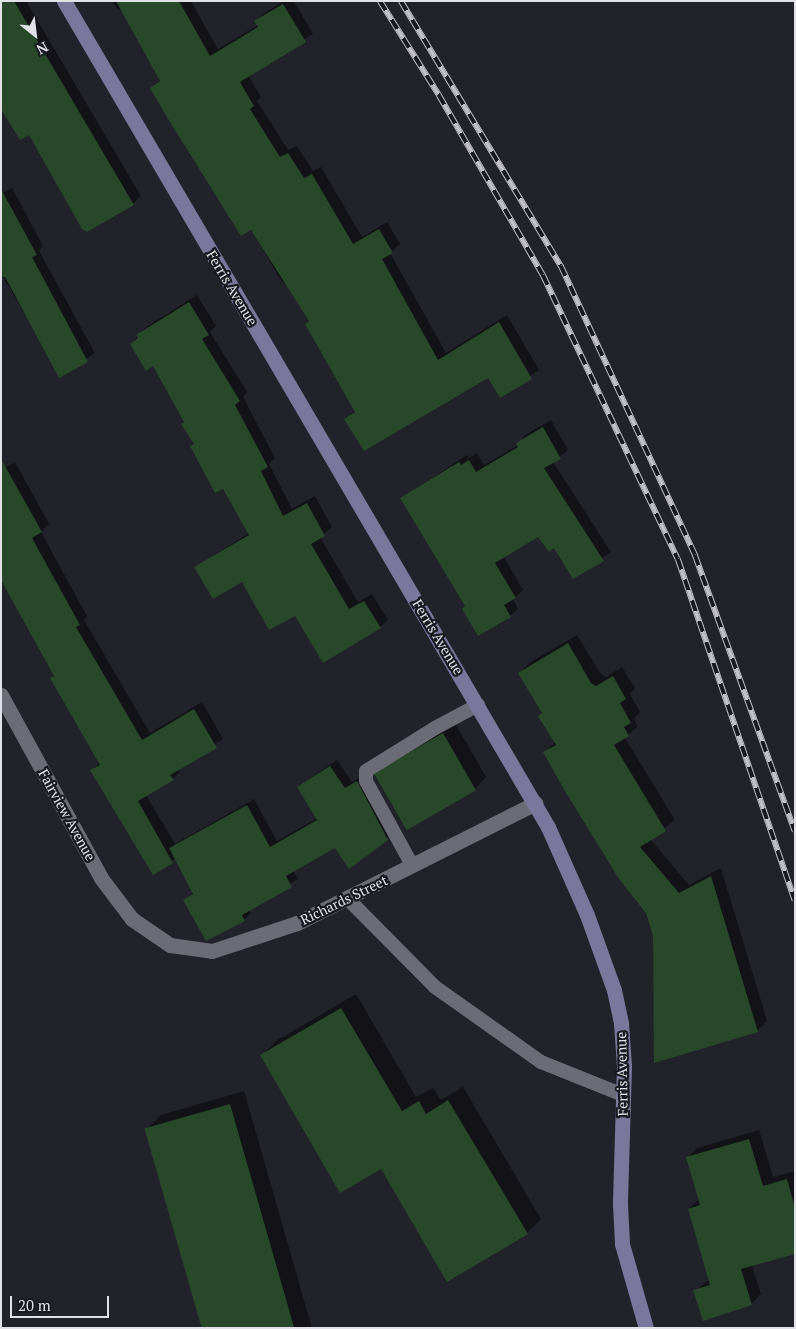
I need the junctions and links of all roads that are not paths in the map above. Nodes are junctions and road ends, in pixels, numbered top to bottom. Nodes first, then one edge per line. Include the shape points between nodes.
1 (64, 1) edge
2 (1, 695) edge
3 (478, 705) junction
4 (536, 803) junction
5 (412, 866) junction
6 (348, 898) junction
7 (144, 927) joint
8 (623, 1095) junction
9 (642, 1327) edge

1 - 3 street, Ferris Avenue
2 - 7 street, Fairview Avenue via 101,878 132,919
3 - 4 street, Ferris Avenue
3 - 5 lane via 371,766 366,772 366,781
4 - 5 street, Richards Street
4 - 8 street, Ferris Avenue via 586,915 614,990 621,1022
5 - 6 street, Richards Street
6 - 7 street, Richards Street via 296,923 212,951 170,945
6 - 8 lane via 434,987 540,1062
8 - 9 street, Ferris Avenue via 622,1244

